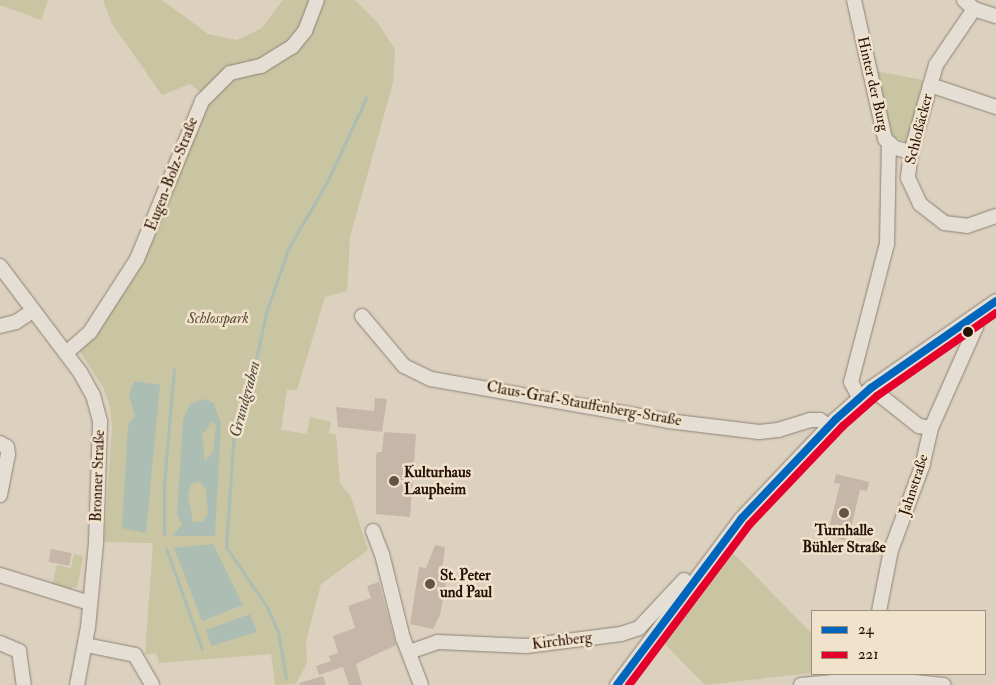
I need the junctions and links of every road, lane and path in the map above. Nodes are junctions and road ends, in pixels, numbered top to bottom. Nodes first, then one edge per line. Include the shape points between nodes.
1 (317, 0) edge
2 (854, 0) edge
3 (969, 4) edge
4 (996, 16) edge
5 (930, 85) junction
6 (996, 107) edge
7 (889, 144) junction
8 (910, 152) junction
9 (914, 196) junction
10 (890, 201) junction
11 (996, 216) edge
12 (0, 266) edge
13 (996, 301) edge
14 (32, 312) junction
15 (362, 316) dead end
16 (971, 320) junction
17 (0, 326) edge
18 (66, 353) junction
19 (871, 388) junction
20 (859, 397) junction
21 (828, 426) junction
22 (931, 428) junction
23 (0, 443) edge
24 (0, 494) edge
25 (372, 531) dead end
26 (0, 576) edge
27 (694, 578) junction
28 (90, 603) junction
29 (879, 610) edge
30 (0, 643) edge
31 (86, 645) junction
32 (409, 652) junction
33 (875, 676) edge
34 (24, 685) edge
35 (77, 685) edge
36 (152, 685) edge
37 (422, 685) edge
38 (616, 685) edge
39 (801, 685) edge
40 (944, 685) edge

1 - 18 street, Eugen-Bolz-Straße via 309,24 292,48 261,66 230,73 202,101 137,259 90,332
2 - 7 street, Hinter der Burg via 883,132
3 - 4 street
3 - 5 street, Schloßäcker via 944,49
5 - 6 street, Schloßäcker
5 - 8 street, Schloßäcker
7 - 8 street, Hinter der Burg
7 - 10 street
8 - 9 street, Schloßäcker via 908,178
9 - 10 street
9 - 11 street, Schloßäcker via 934,218 955,226 980,224
10 - 20 street via 881,274 851,382
12 - 14 street, Bronner Straße
13 - 16 street
14 - 17 street via 16,322
14 - 18 street, Bronner Straße
15 - 21 street, Claus-Graf-Stauffenberg-Straße via 404,366 431,379 732,428 778,430 820,420
16 - 19 street
16 - 22 street, Jahnstraße via 976,327
18 - 28 street, Bronner Straße via 93,396 101,433
19 - 20 street
19 - 22 street via 880,399 920,426
20 - 21 street
21 - 27 street via 741,519
22 - 29 street, Jahnstraße via 923,464 891,550
23 - 24 street via 7,447 8,454
25 - 32 street
26 - 28 street
27 - 32 street, Kirchberg via 688,577 680,584 639,628 621,634 526,646 438,642
27 - 38 street
28 - 31 street, Bronner Straße
30 - 34 street via 20,653
31 - 35 street, Bronner Straße
31 - 36 street via 134,655
32 - 37 street
33 - 39 street
33 - 40 street

